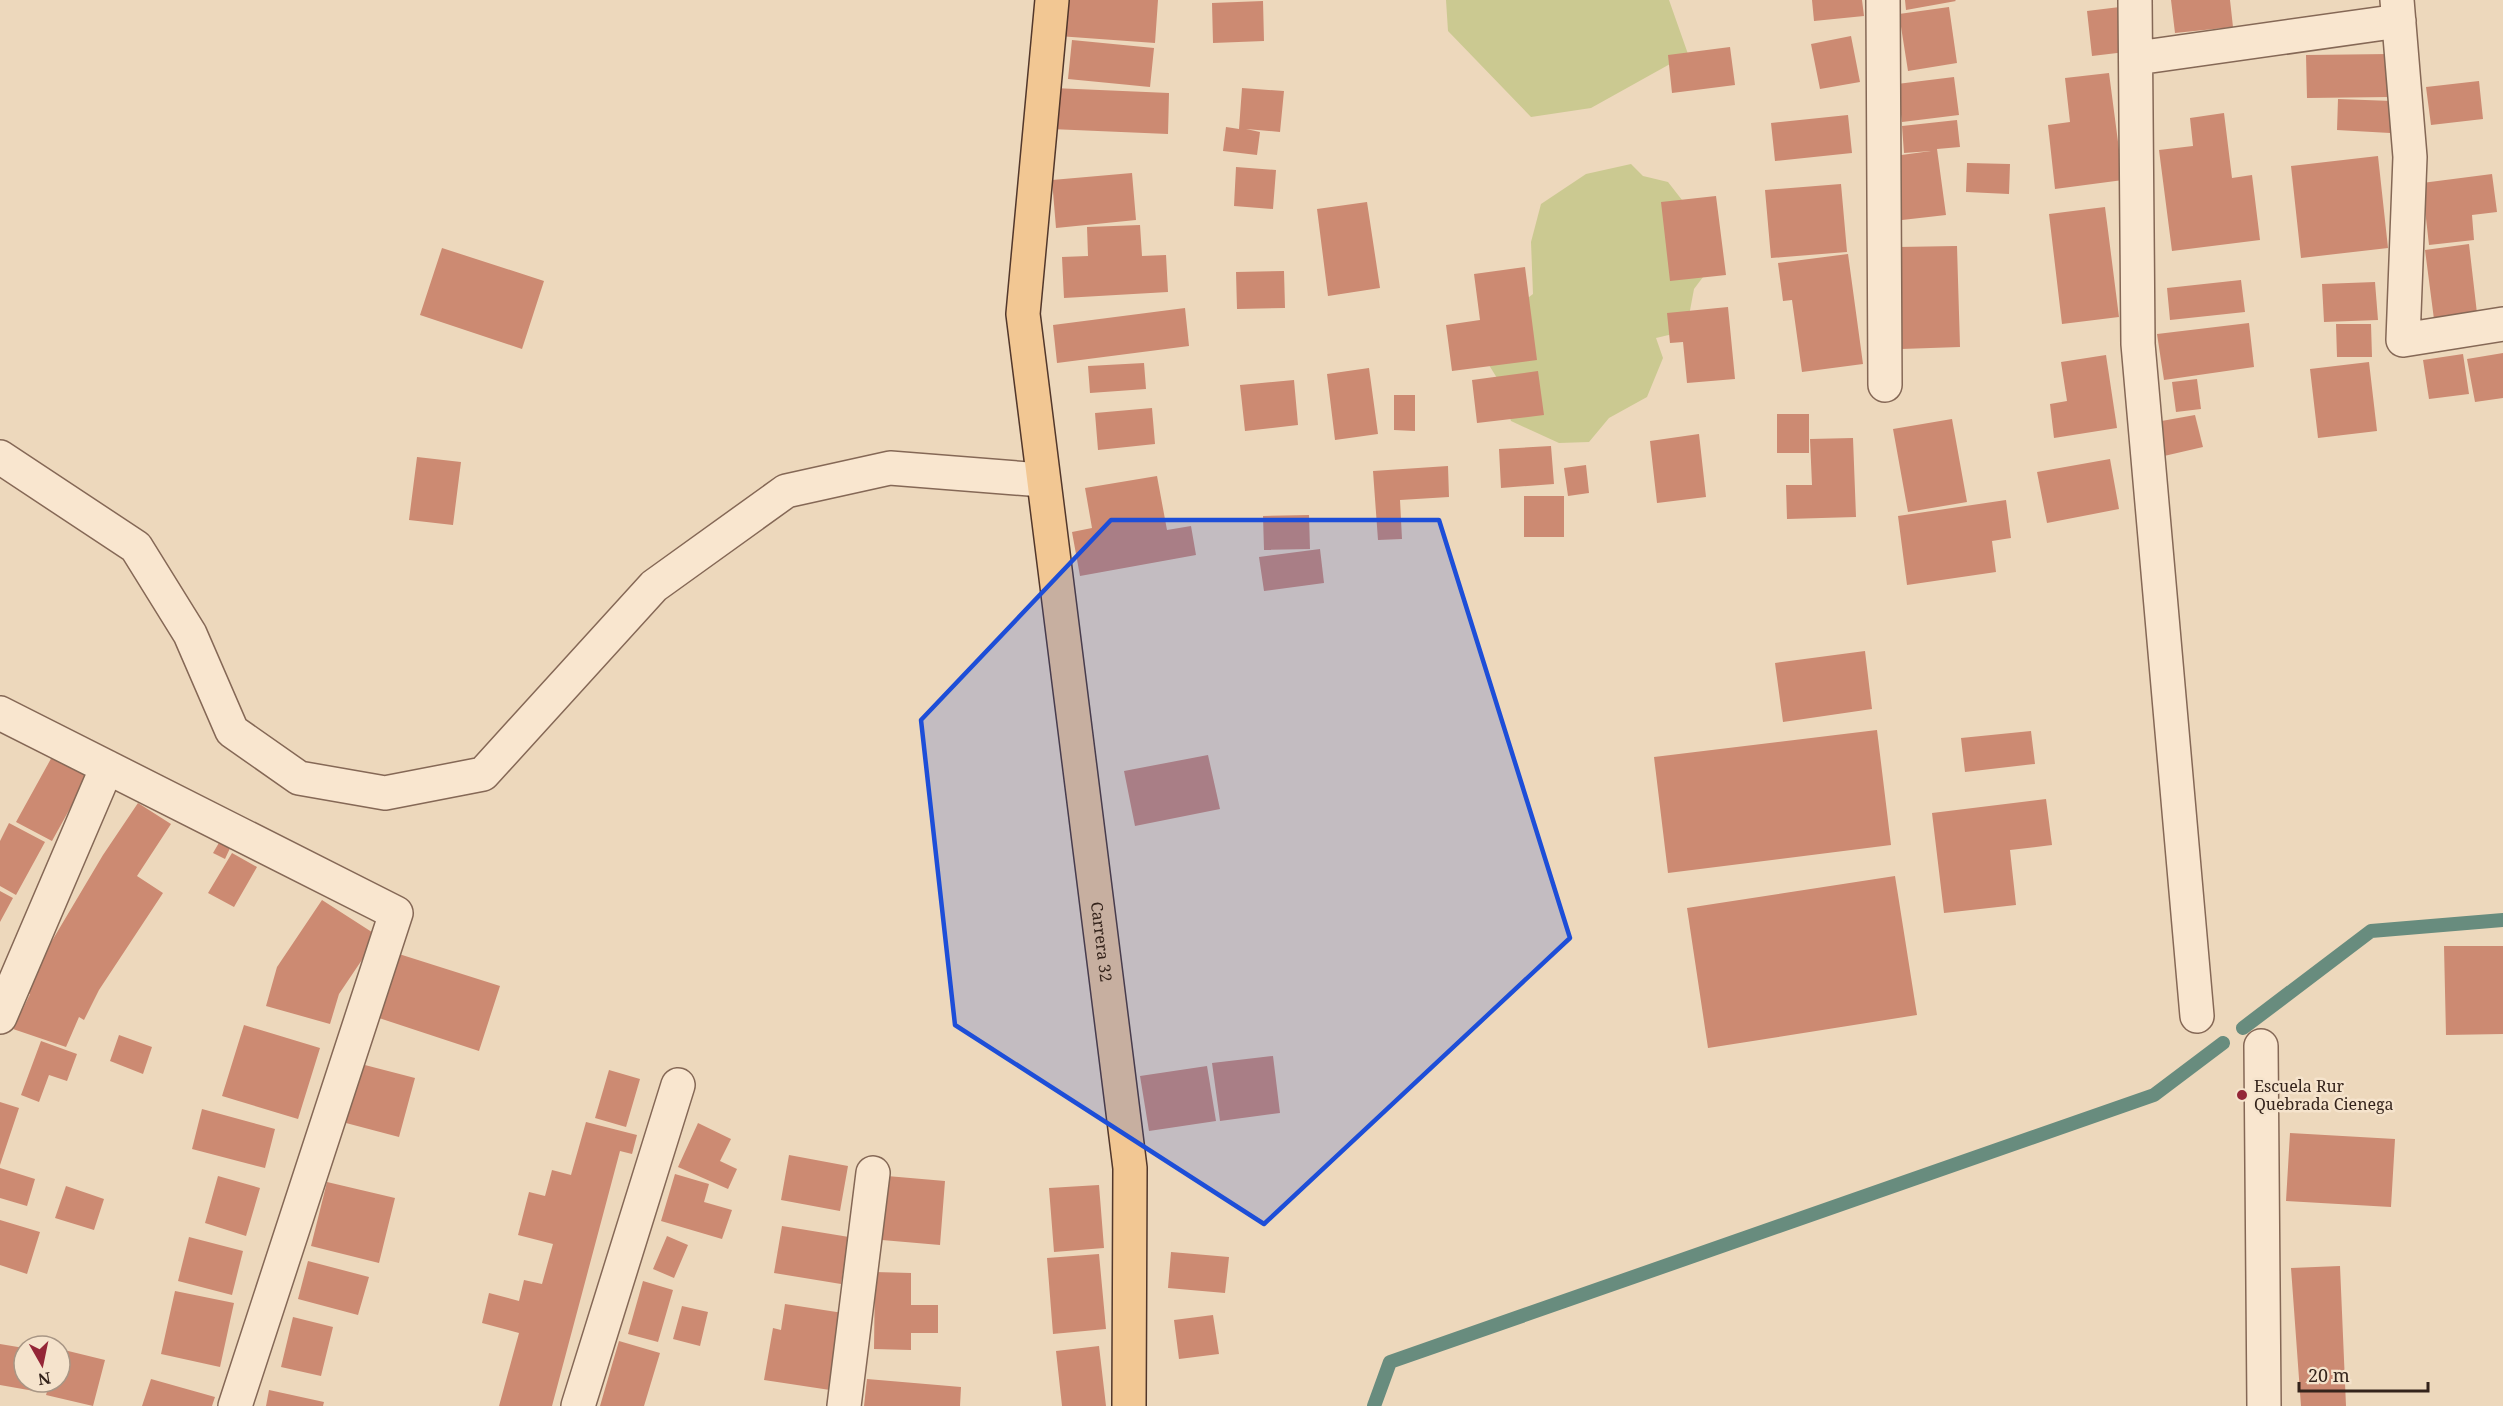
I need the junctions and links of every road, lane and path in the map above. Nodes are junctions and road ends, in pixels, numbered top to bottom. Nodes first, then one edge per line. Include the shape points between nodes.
1 (1052, 0) edge
2 (1883, 0) edge
3 (2135, 0) edge
4 (2398, 10) edge
5 (2137, 58) junction
6 (2503, 324) edge
7 (1885, 385) dead end
8 (0, 457) edge
9 (1042, 480) junction
10 (0, 713) edge
11 (107, 767) junction
12 (2197, 1016) dead end
13 (0, 1017) edge
14 (2261, 1046) dead end
15 (678, 1084) dead end
16 (873, 1173) dead end
17 (235, 1406) edge
18 (578, 1406) edge
19 (844, 1406) edge
20 (1129, 1406) edge
21 (2264, 1406) edge

1 - 9 main road, Carrera 32 via 1023,314
2 - 7 street
3 - 5 street
4 - 5 street
4 - 6 street via 2410,157 2403,340
5 - 12 street via 2138,344
8 - 9 street via 136,547 190,634 232,731 298,778 386,793 483,774 654,586 786,491 890,468
9 - 20 main road, Carrera 32 via 1130,1168
10 - 11 street
11 - 13 street
11 - 17 street via 396,913
14 - 21 street
15 - 18 street
16 - 19 street

